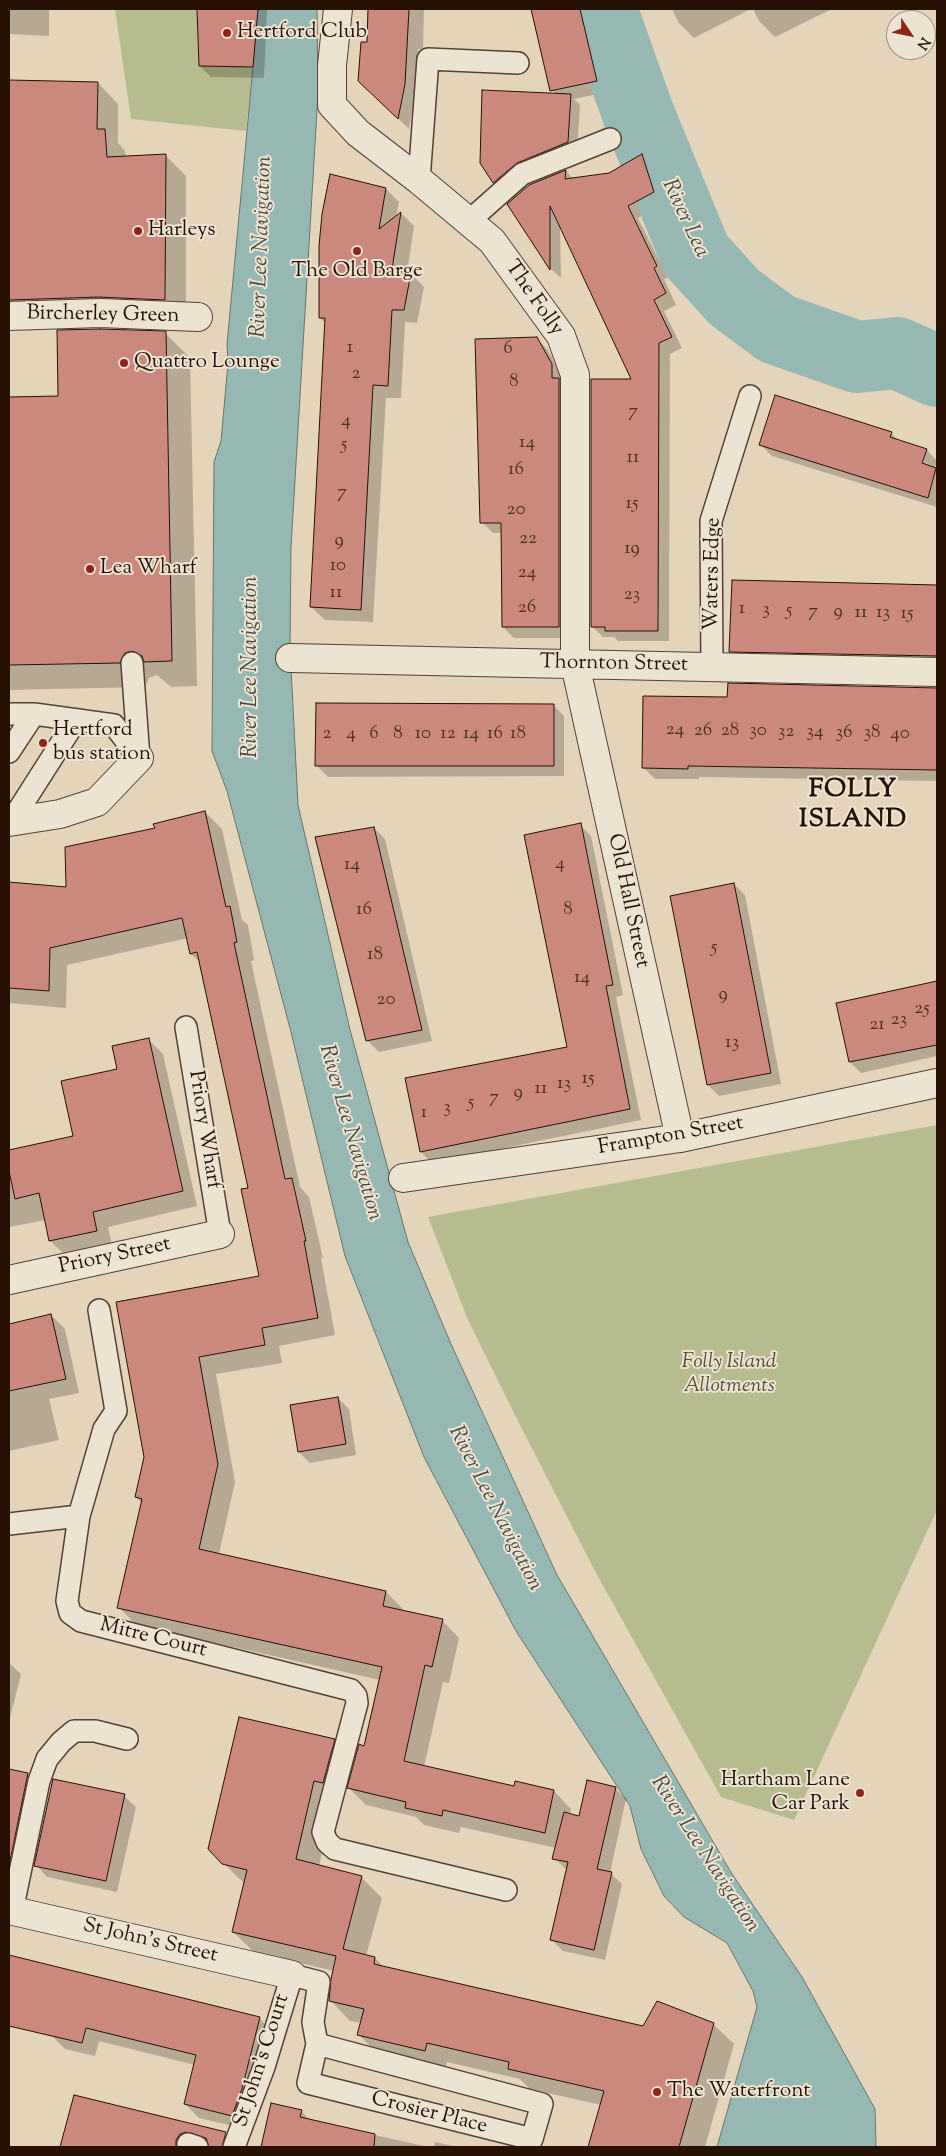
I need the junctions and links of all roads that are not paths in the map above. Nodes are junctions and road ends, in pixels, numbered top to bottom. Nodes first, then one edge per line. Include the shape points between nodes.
1 (338, 9) edge
2 (518, 64) dead end
3 (610, 139) dead end
4 (419, 180) junction
5 (469, 221) junction
6 (9, 316) edge
7 (198, 317) dead end
8 (750, 396) dead end
9 (290, 658) dead end
10 (132, 662) dead end
11 (575, 664) junction
12 (712, 667) junction
13 (937, 672) edge
14 (9, 714) edge
15 (34, 714) junction
16 (76, 720) junction
17 (9, 752) edge
18 (139, 758) junction
19 (10, 822) edge
20 (186, 1027) dead end
21 (937, 1083) edge
22 (680, 1138) junction
23 (403, 1178) dead end
24 (220, 1234) joint
25 (9, 1280) edge
26 (99, 1310) dead end
27 (79, 1516) junction
28 (9, 1524) edge
29 (127, 1739) dead end
30 (506, 1890) dead end
31 (11, 1910) edge
32 (292, 1975) junction
33 (317, 2044) junction
34 (234, 2147) edge

1 - 4 street, The Folly via 332,104 358,134
2 - 4 lane via 428,59
3 - 5 lane via 522,174
4 - 5 street, The Folly
5 - 11 street, The Folly via 492,241 511,274 561,336 575,375
6 - 7 street, Bircherley Green
8 - 12 lane, Waters Edge via 711,521
9 - 11 street, Thornton Street
10 - 18 lane
11 - 12 street, Thornton Street
11 - 22 street, Old Hall Street
12 - 13 street, Thornton Street
14 - 15 lane
15 - 16 lane
15 - 17 lane
16 - 18 lane via 114,724
16 - 19 lane
18 - 19 street via 97,802 60,814
20 - 24 lane, Priory Wharf
21 - 22 street, Frampton Street
22 - 23 street, Frampton Street
24 - 25 street, Priory Street
26 - 27 lane, Mitre Court via 116,1411 104,1429
27 - 28 lane
27 - 30 lane, Mitre Court via 67,1600 70,1613 81,1621 333,1684 351,1690 356,1696 357,1703 323,1832 327,1842 335,1849
29 - 31 lane via 95,1731 74,1732 46,1760
31 - 32 street, St John's Street
32 - 33 lane, Crosier Place via 320,1982 314,2022
32 - 34 lane, St John's Court via 264,2067
33 - 33 lane, Crosier Place via 542,2104 532,2139 308,2083

